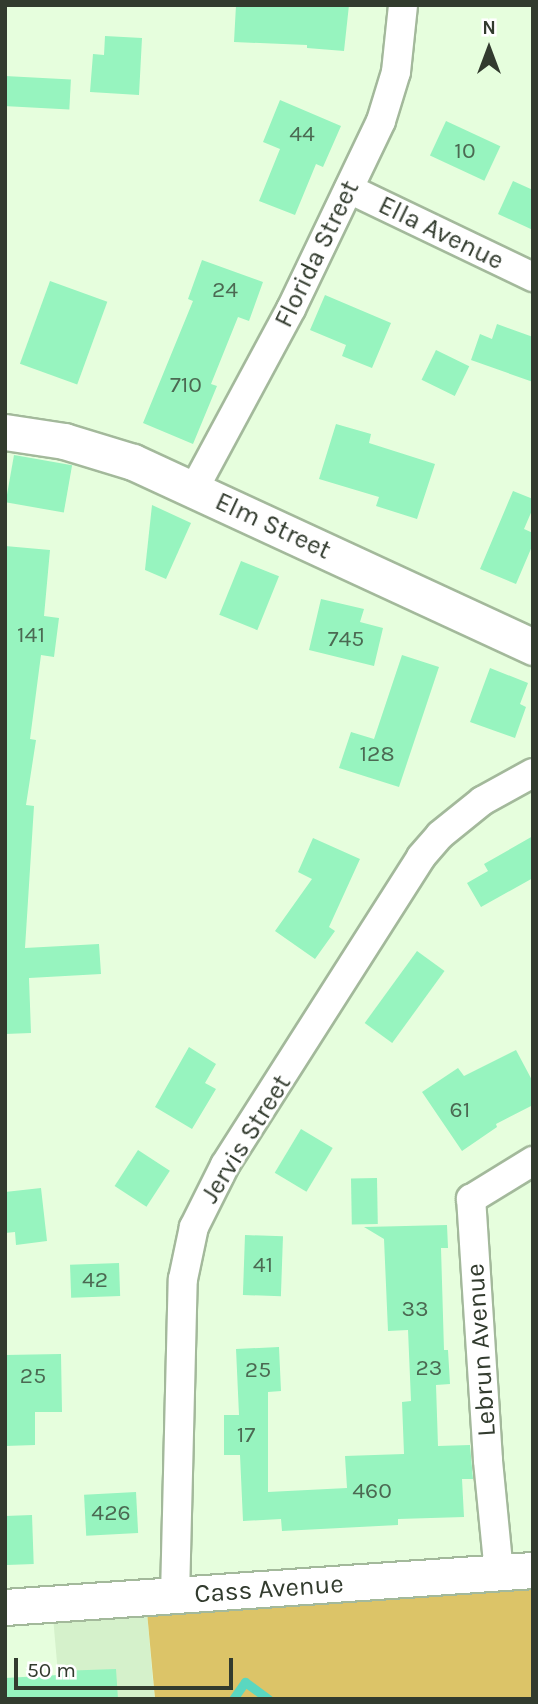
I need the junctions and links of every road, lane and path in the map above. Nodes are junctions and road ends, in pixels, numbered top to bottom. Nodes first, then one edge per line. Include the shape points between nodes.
1 (403, 5) edge
2 (349, 189) junction
3 (533, 278) edge
4 (5, 432) edge
5 (194, 489) junction
6 (533, 647) edge
7 (533, 773) edge
8 (533, 1161) edge
9 (533, 1570) edge
10 (499, 1573) junction
11 (175, 1596) junction
12 (5, 1607) edge

1 - 2 street, Florida Street via 396,72 381,121
2 - 3 street, Ella Avenue
2 - 5 street, Florida Street via 291,309
4 - 5 street, Elm Street via 103,450
5 - 6 street, Elm Street
7 - 11 street, Jervis Street via 482,801 421,857 225,1165 194,1227 183,1279
8 - 10 street, Lebrun Avenue via 471,1199
9 - 10 street, Cass Avenue
10 - 11 street, Cass Avenue
11 - 12 street, Cass Avenue

